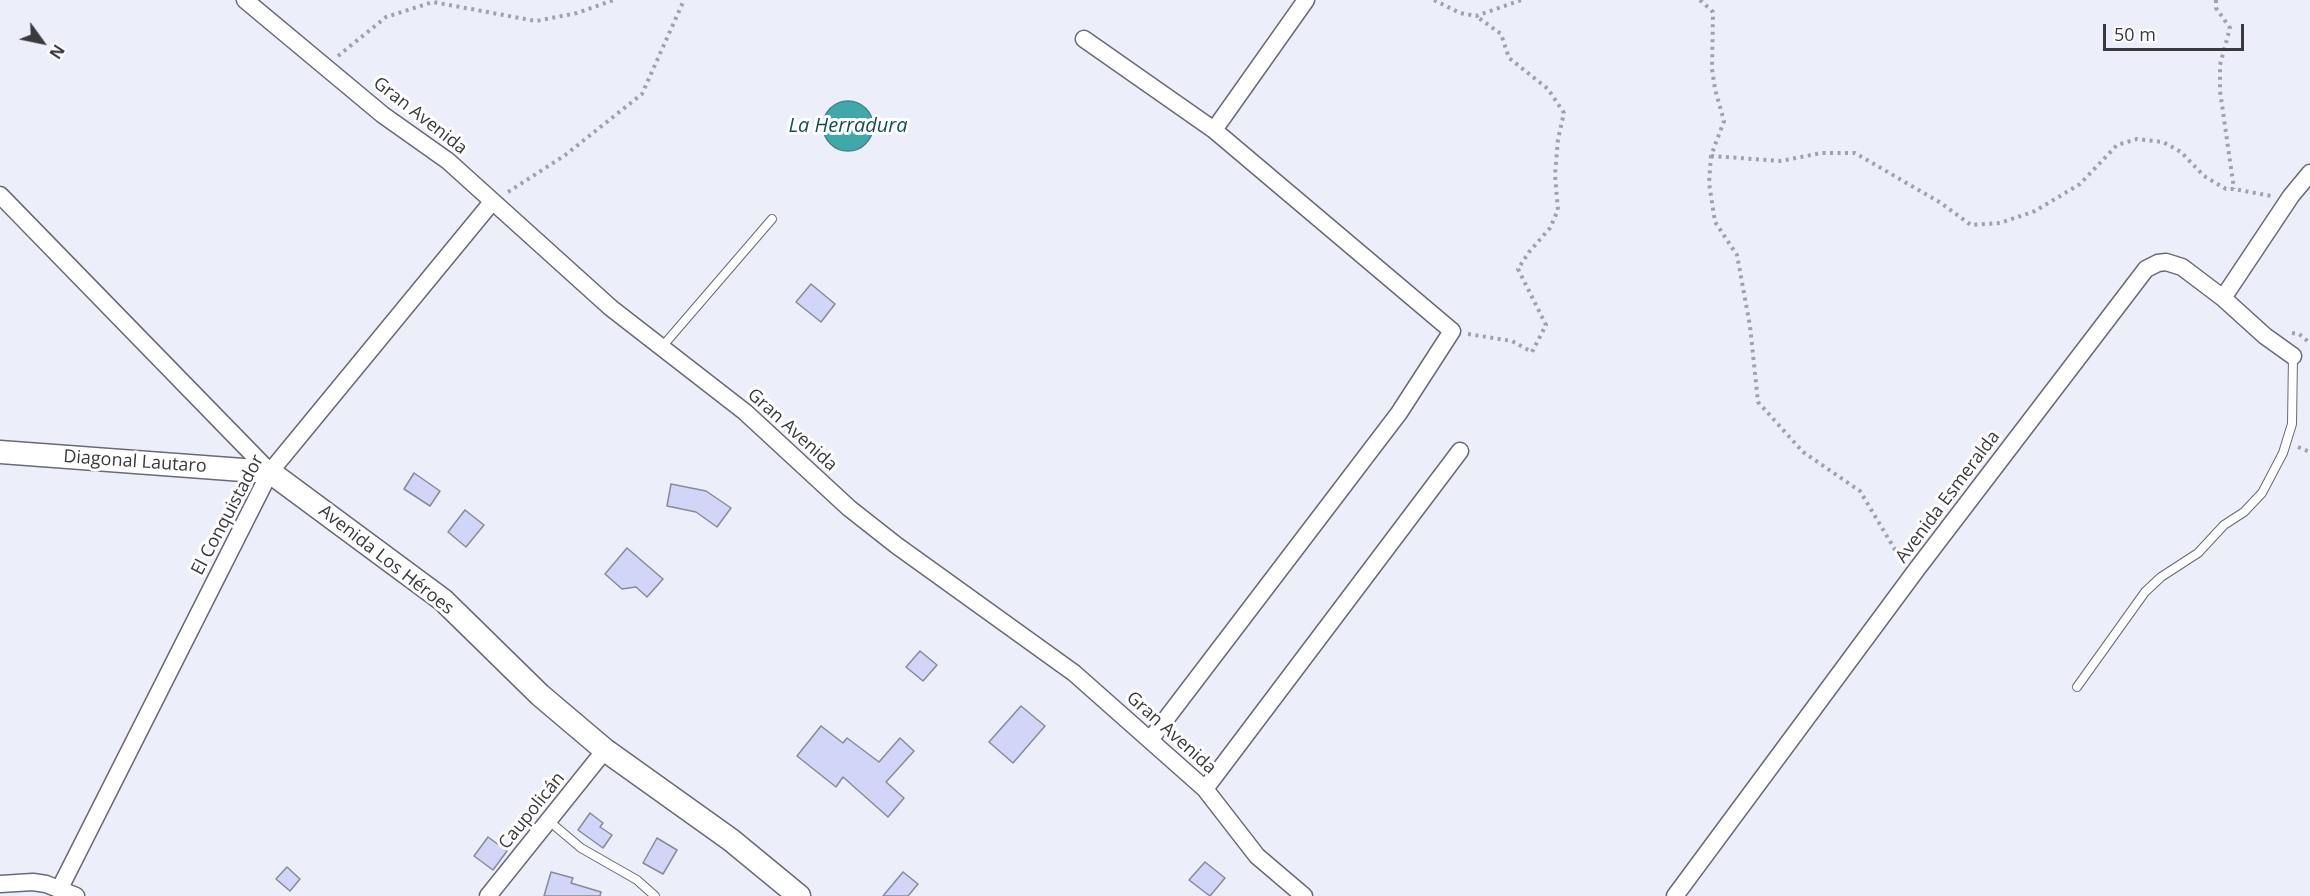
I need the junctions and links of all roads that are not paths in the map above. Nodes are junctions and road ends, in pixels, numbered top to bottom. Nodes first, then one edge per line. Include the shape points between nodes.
1 (245, 0) edge
2 (1306, 0) edge
3 (1084, 39) dead end
4 (1214, 130) junction
5 (2310, 173) edge
6 (0, 195) edge
7 (492, 202) junction
8 (772, 219) dead end
9 (2223, 298) junction
10 (661, 348) junction
11 (2293, 356) joint
12 (1460, 451) dead end
13 (0, 452) edge
14 (270, 472) junction
15 (2078, 687) dead end
16 (1150, 740) junction
17 (605, 750) junction
18 (1205, 789) junction
19 (549, 820) junction
20 (0, 884) edge
21 (60, 888) junction
22 (76, 896) edge
23 (488, 896) edge
24 (656, 896) edge
25 (799, 896) edge
26 (1304, 896) edge
27 (1676, 896) edge

1 - 7 street, Gran Avenida via 384,115 448,161
2 - 4 street
3 - 4 street
4 - 16 street via 1452,331 1400,413
5 - 9 street
6 - 14 street, Avenida Los Héroes
7 - 10 street, Gran Avenida via 610,308
7 - 14 street, El Conquistador
8 - 10 lane
9 - 11 street, Avenida Esmeralda
9 - 27 street, Avenida Esmeralda via 2175,263 2158,262 2146,269 1917,569
10 - 16 street, Gran Avenida via 745,412 877,531 1074,673
11 - 15 lane via 2292,423 2283,453 2262,493 2224,525 2198,554 2145,591
12 - 18 street
13 - 14 street, Diagonal Lautaro
14 - 17 street, Avenida Los Héroes via 443,600 540,695
14 - 21 street, El Conquistador
16 - 18 street, Gran Avenida
17 - 19 street, Caupolicán
17 - 25 street, Avenida Los Héroes via 731,840
18 - 26 street, Gran Avenida via 1257,856
19 - 23 street, Caupolicán
19 - 24 lane via 581,848 637,880
20 - 21 street via 33,882
21 - 22 street

